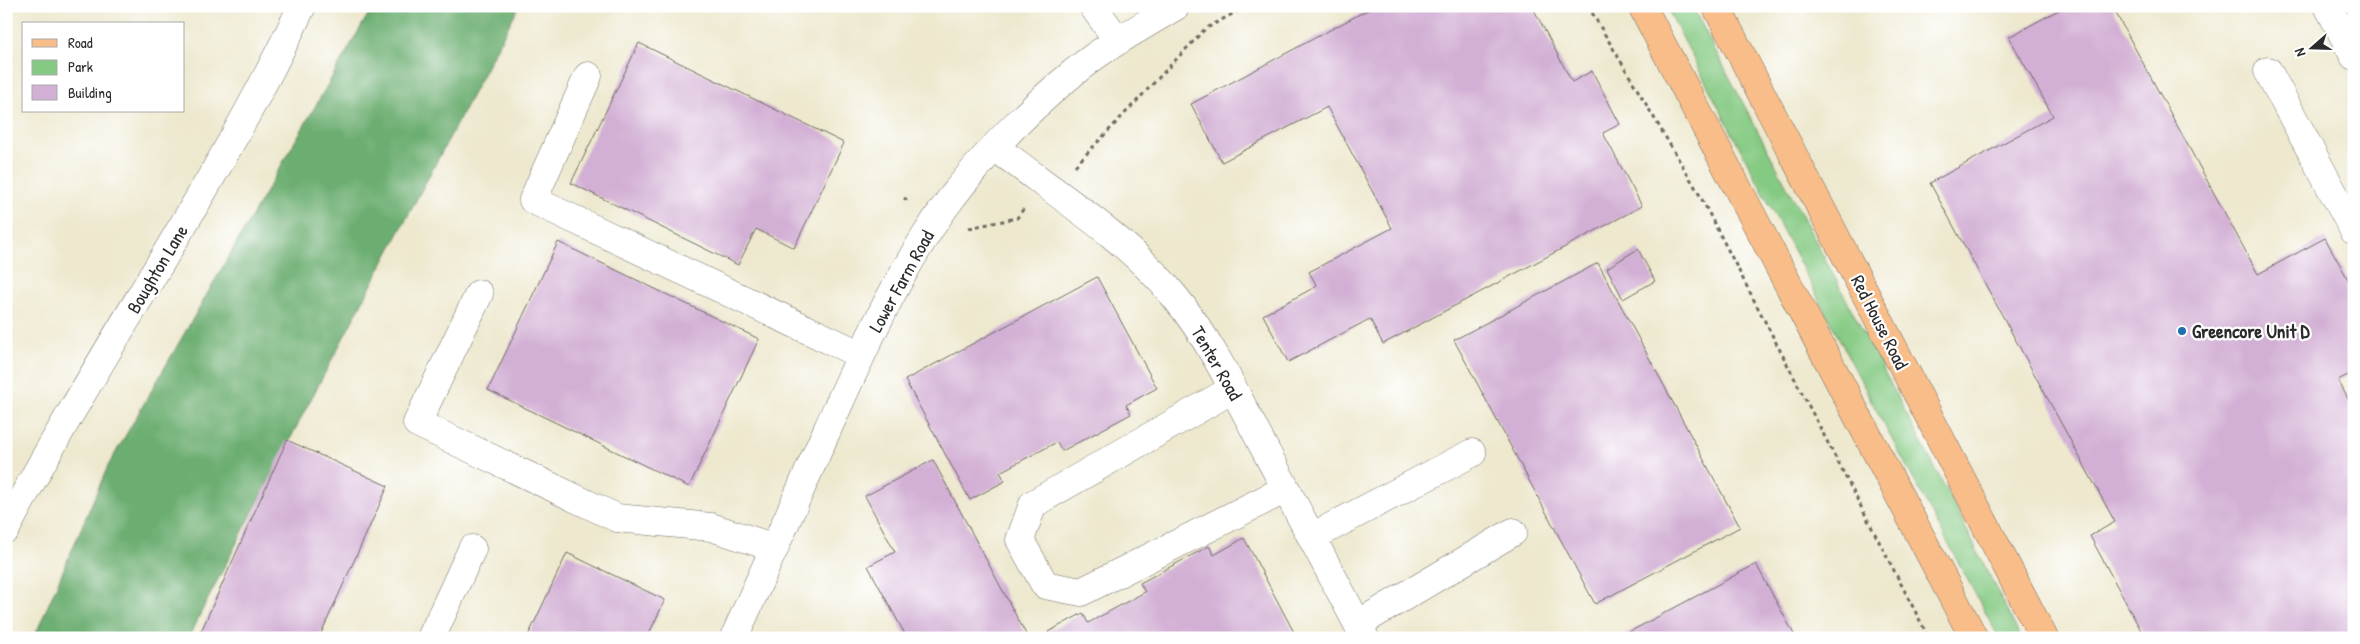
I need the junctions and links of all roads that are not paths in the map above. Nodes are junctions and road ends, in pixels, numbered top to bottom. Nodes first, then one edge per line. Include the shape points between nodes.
1 (302, 6) edge
2 (1093, 6) edge
3 (1176, 6) edge
4 (1642, 6) edge
5 (1716, 6) edge
6 (2328, 6) edge
7 (1118, 41) junction
8 (2354, 56) edge
9 (2268, 71) dead end
10 (588, 76) dead end
11 (995, 147) junction
12 (2354, 232) edge
13 (479, 294) dead end
14 (861, 355) junction
15 (1233, 389) junction
16 (1472, 453) dead end
17 (1286, 489) junction
18 (6, 529) edge
19 (1513, 532) dead end
20 (1312, 537) junction
21 (775, 548) junction
22 (472, 549) dead end
23 (1362, 631) edge
24 (431, 638) edge
25 (734, 638) edge
26 (1974, 638) edge
27 (2044, 638) edge

1 - 18 street, Boughton Lane via 206,189 39,466
2 - 7 street
3 - 7 street, Lower Farm Road
4 - 26 main road
5 - 27 main road, Red House Road
6 - 8 street
7 - 11 street, Lower Farm Road via 1074,72
9 - 12 street
10 - 14 street via 533,200
11 - 14 street, Lower Farm Road via 938,217 897,284
11 - 15 street, Tenter Road via 1106,232 1158,279 1196,325
13 - 21 street via 417,423 617,518 711,527
14 - 21 street, Lower Farm Road
15 - 17 street, Tenter Road
15 - 17 street via 1033,504 1020,540 1045,585 1081,592
16 - 20 street
17 - 20 street, Tenter Road
19 - 23 street
20 - 23 street, Tenter Road
21 - 25 street, Lower Farm Road
22 - 24 street

